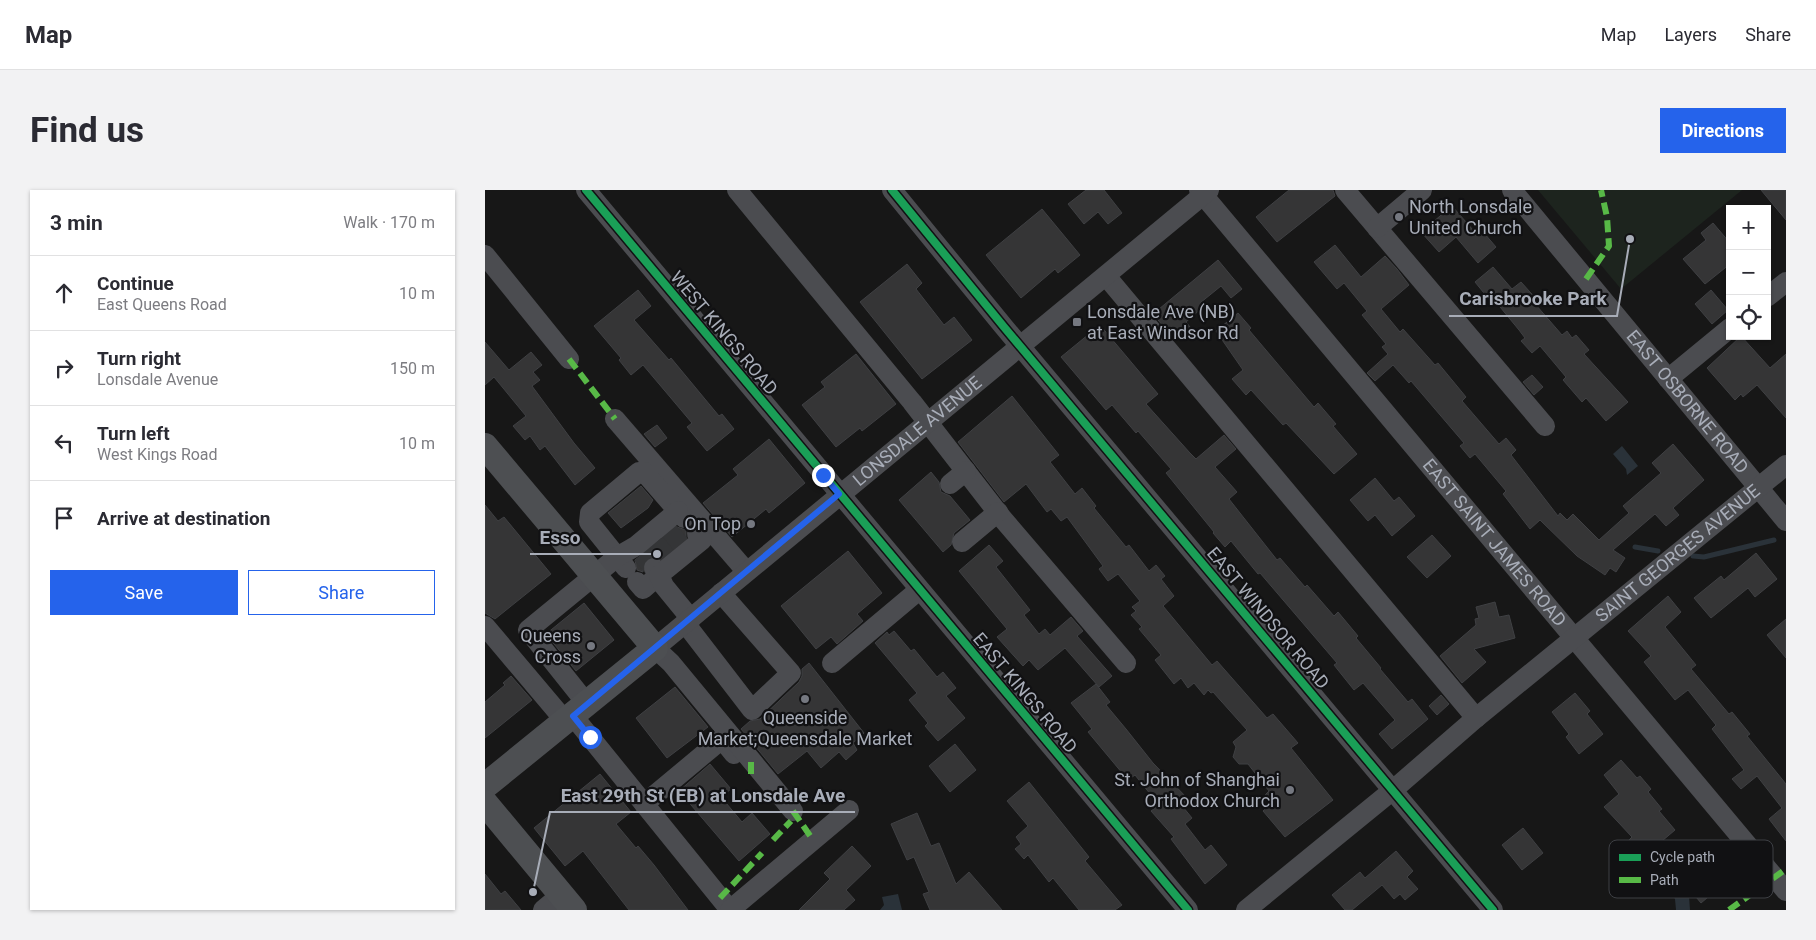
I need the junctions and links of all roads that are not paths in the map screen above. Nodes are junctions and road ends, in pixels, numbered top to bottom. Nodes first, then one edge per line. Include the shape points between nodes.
1 (586, 190) edge
2 (737, 190) edge
3 (892, 190) edge
4 (1345, 190) edge
5 (1422, 190) edge
6 (1512, 190) edge
7 (1204, 192) edge
8 (1377, 228) junction
9 (485, 255) edge
10 (1105, 276) junction
11 (1786, 282) edge
12 (1770, 295) edge
13 (1726, 331) edge
14 (1019, 346) junction
15 (569, 359) dead end
16 (1668, 379) junction
17 (615, 419) dead end
18 (927, 422) junction
19 (1545, 426) dead end
20 (485, 446) edge
21 (1786, 465) edge
22 (966, 471) junction
23 (950, 484) dead end
24 (1758, 488) junction
25 (839, 494) junction
26 (998, 512) junction
27 (1786, 521) edge
28 (700, 537) dead end
29 (962, 542) dead end
30 (661, 550) junction
31 (627, 569) junction
32 (746, 571) junction
33 (593, 576) junction
34 (919, 590) junction
35 (721, 593) junction
36 (688, 621) junction
37 (485, 626) edge
38 (1575, 639) junction
39 (655, 648) junction
40 (832, 663) dead end
41 (1126, 663) dead end
42 (575, 714) junction
43 (1476, 718) junction
44 (485, 786) edge
45 (1393, 790) junction
46 (485, 803) edge
47 (644, 804) junction
48 (849, 810) dead end
49 (1743, 840) edge
50 (1773, 875) edge
51 (1786, 891) edge
52 (559, 905) edge
53 (730, 910) edge
54 (1188, 910) edge
55 (1246, 910) edge
56 (1493, 910) edge

1 - 25 street, WEST KINGS ROAD
2 - 18 street
3 - 14 street, EAST WINDSOR ROAD
4 - 8 street
5 - 8 street
6 - 16 street, EAST OSBORNE ROAD
7 - 10 street, LONSDALE AVENUE
7 - 38 street, EAST SAINT JAMES ROAD
8 - 19 street
9 - 15 street
10 - 14 street, LONSDALE AVENUE
10 - 43 street
11 - 12 street
13 - 16 street
14 - 18 street, LONSDALE AVENUE
14 - 45 street, EAST WINDSOR ROAD
16 - 24 street, EAST OSBORNE ROAD
17 - 32 street
18 - 22 street
18 - 25 street, LONSDALE AVENUE
20 - 33 main road
21 - 24 street, SAINT GEORGES AVENUE
22 - 23 street
22 - 26 street
24 - 27 street, EAST OSBORNE ROAD
24 - 38 street, SAINT GEORGES AVENUE
25 - 32 street, LONSDALE AVENUE
25 - 34 street, EAST KINGS ROAD
26 - 29 street
26 - 41 street
28 - 30 street
30 - 31 street
30 - 31 street via 643,589
30 - 31 street via 681,515 643,472 639,472 590,513 589,522
30 - 36 street via 664,586
31 - 33 street
32 - 35 street, LONSDALE AVENUE
33 - 39 main road
33 - 42 street via 528,630
34 - 40 street
34 - 54 street, EAST KINGS ROAD
35 - 36 street, LONSDALE AVENUE
35 - 36 street via 791,673 752,710
36 - 39 street, LONSDALE AVENUE
37 - 42 street
38 - 43 street, SAINT GEORGES AVENUE
38 - 49 street, EAST SAINT JAMES ROAD
39 - 42 main road, LONSDALE AVENUE
39 - 47 street via 671,663 792,816 722,739
42 - 44 main road, LONSDALE AVENUE
42 - 47 street
43 - 45 street, SAINT GEORGES AVENUE
45 - 55 street, SAINT GEORGES AVENUE
45 - 56 street, EAST WINDSOR ROAD
46 - 52 main road
47 - 53 street
48 - 53 street
50 - 51 street, EAST SAINT JAMES ROAD

